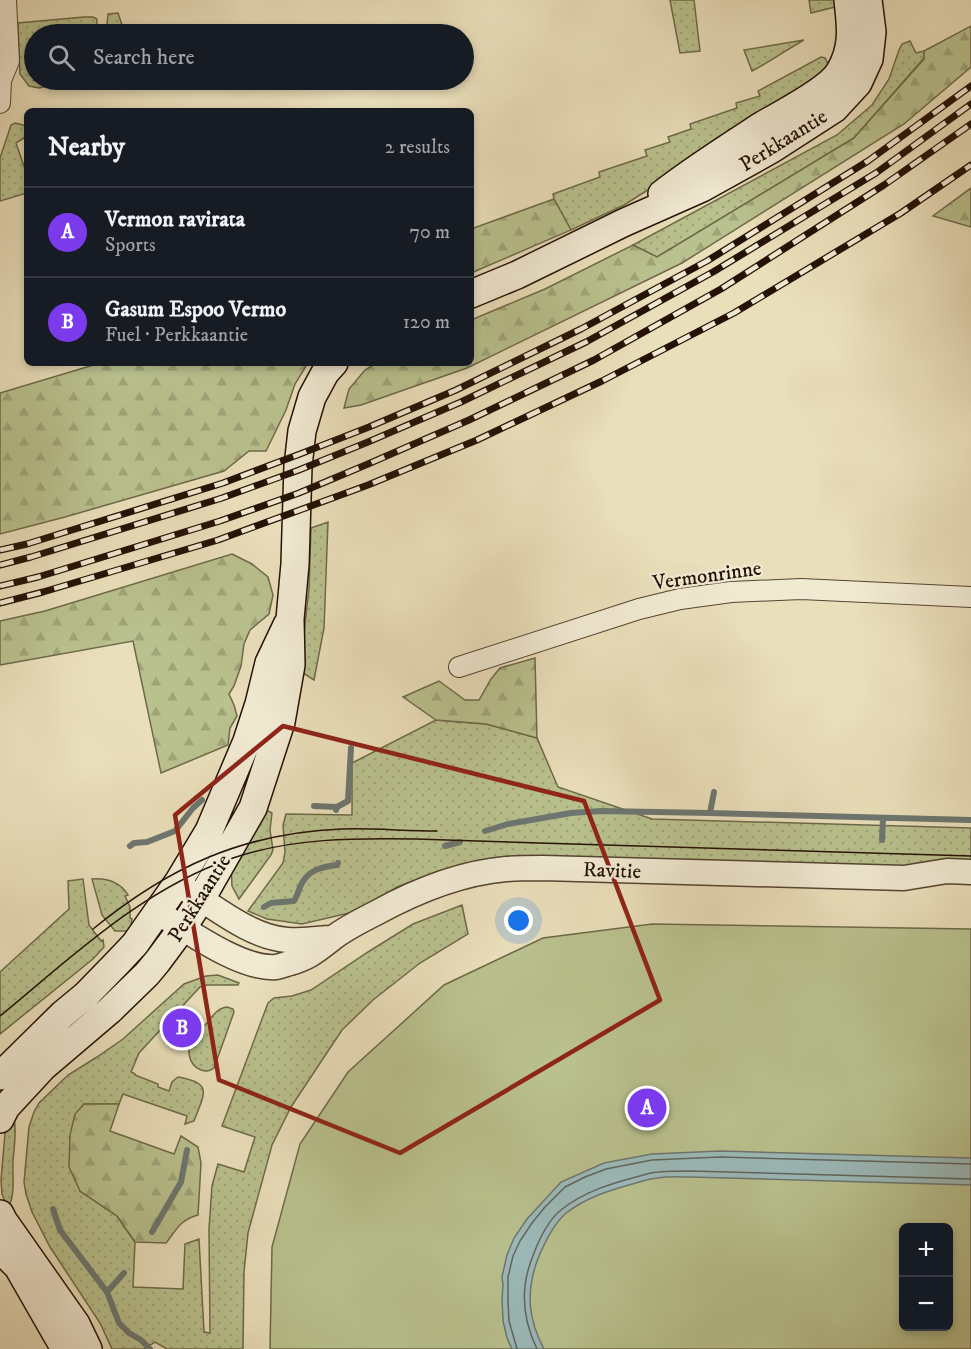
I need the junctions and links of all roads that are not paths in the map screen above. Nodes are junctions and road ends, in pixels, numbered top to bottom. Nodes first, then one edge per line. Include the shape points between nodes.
1 (6, 0) edge
2 (848, 0) edge
3 (868, 0) edge
4 (0, 80) edge
5 (0, 103) edge
6 (623, 223) junction
7 (474, 293) edge
8 (331, 366) edge
9 (971, 597) edge
10 (290, 619) junction
11 (459, 667) dead end
12 (971, 872) edge
13 (904, 878) junction
14 (177, 884) junction
15 (971, 888) edge
16 (201, 899) junction
17 (157, 912) junction
18 (183, 927) junction
19 (333, 938) junction
20 (0, 1076) edge
21 (0, 1119) edge
22 (0, 1214) edge
23 (0, 1250) edge
24 (65, 1349) edge
25 (88, 1349) edge

1 - 4 street via 9,61
2 - 6 main road, Perkkaantie via 852,30 849,51 839,74 819,92 696,168
3 - 6 main road, Perkkaantie via 872,32 869,60 858,83 834,109 702,188
4 - 5 street
6 - 7 main road, Perkkaantie
8 - 10 main road, Perkkaantie via 312,397 302,431
9 - 11 street, Vermonrinne via 801,590 731,592 639,609
10 - 14 main road, Perkkaantie via 269,663 247,741 209,831
10 - 16 main road, Perkkaantie via 291,665 281,722 253,808
12 - 13 street, Ravitie via 947,871
13 - 15 street, Ravitie via 947,888
13 - 19 street, Ravitie via 505,869 436,885 396,902
14 - 16 street, Ravitie
14 - 17 main road, Perkkaantie
16 - 18 main road, Perkkaantie
16 - 19 street, Ravitie via 267,936 287,940
17 - 18 street, Ravitie
17 - 20 main road, Perkkaantie via 120,960
18 - 19 street, Ravitie via 236,957 277,967 304,959
18 - 21 main road, Perkkaantie via 147,974 43,1067 6,1107
22 - 25 main road via 76,1324
23 - 24 main road via 18,1267

